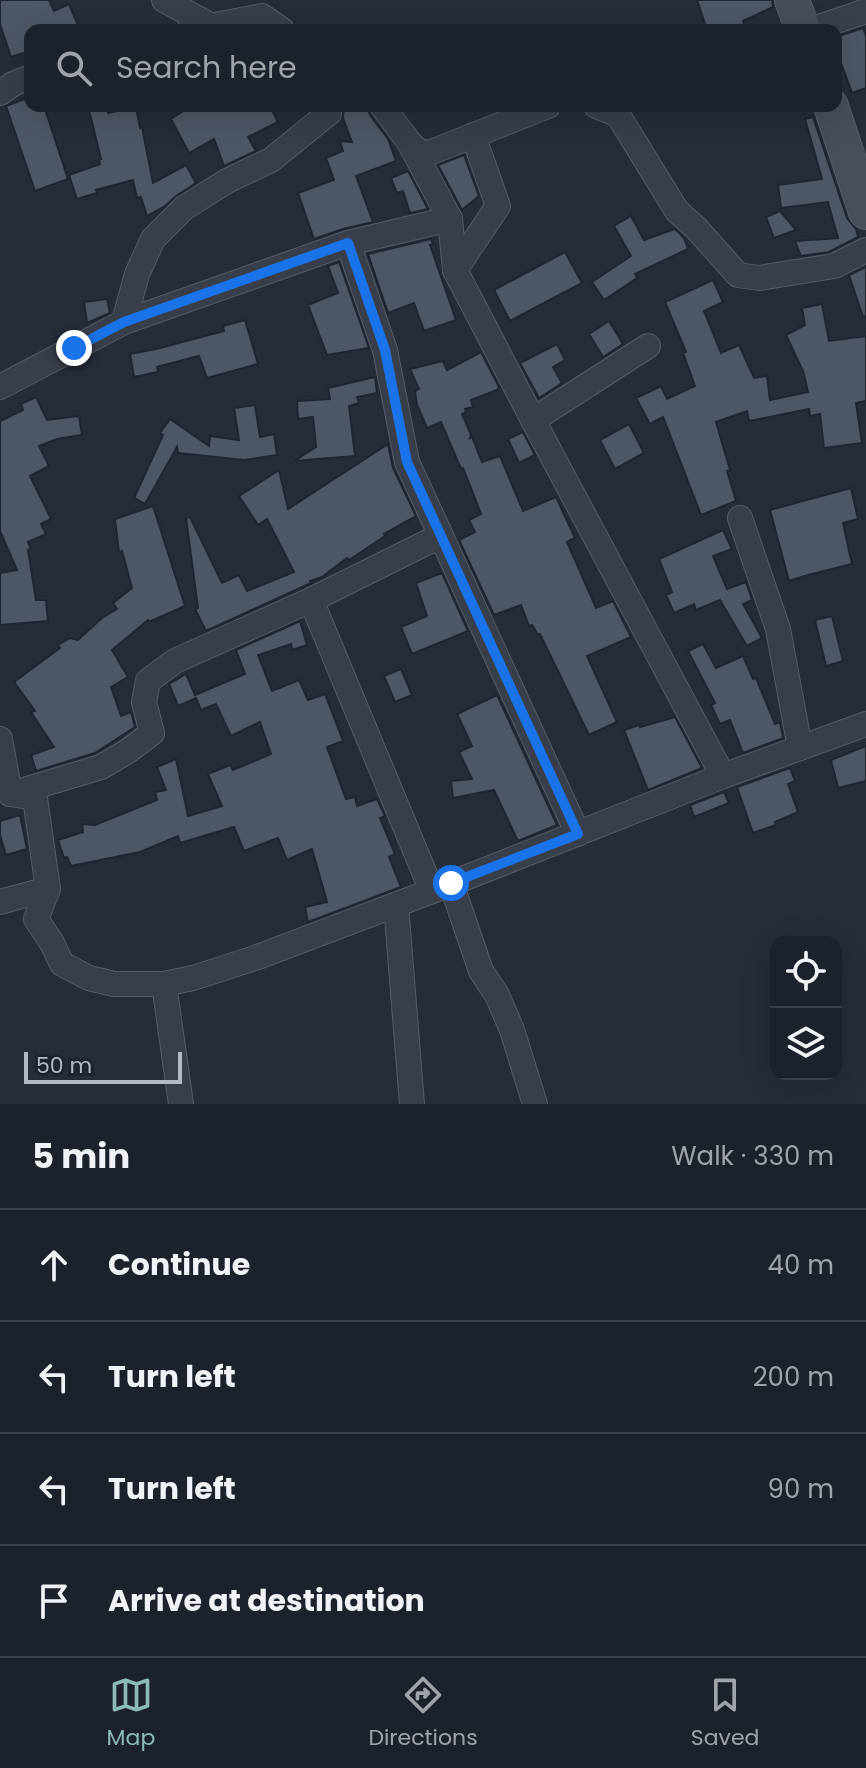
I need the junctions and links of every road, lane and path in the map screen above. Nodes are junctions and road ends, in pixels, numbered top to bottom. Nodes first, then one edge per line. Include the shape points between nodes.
1 (164, 0) edge
2 (792, 0) edge
3 (866, 11) edge
4 (196, 24) edge
5 (217, 24) edge
6 (273, 24) edge
7 (801, 24) edge
8 (828, 24) edge
9 (24, 79) edge
10 (0, 93) edge
11 (329, 112) edge
12 (386, 112) edge
13 (532, 112) edge
14 (611, 112) edge
15 (833, 112) edge
16 (473, 135) junction
17 (409, 142) junction
18 (866, 212) edge
19 (450, 219) junction
20 (348, 243) junction
21 (866, 250) edge
22 (455, 270) junction
23 (124, 322) junction
24 (648, 346) dead end
25 (0, 387) edge
26 (533, 420) junction
27 (740, 518) dead end
28 (440, 536) junction
29 (311, 600) junction
30 (866, 724) edge
31 (0, 739) edge
32 (800, 748) junction
33 (723, 776) junction
34 (5, 796) edge
35 (578, 834) junction
36 (441, 887) junction
37 (48, 889) junction
38 (0, 902) edge
39 (396, 905) junction
40 (164, 984) junction
41 (181, 1104) edge
42 (412, 1104) edge
43 (535, 1104) edge

1 - 4 street
2 - 7 street
3 - 8 street
5 - 6 street via 262,16
9 - 10 street
11 - 23 street via 271,160 184,208 153,239
12 - 17 street
13 - 16 street
14 - 21 street via 618,115 677,211 738,275 759,278 834,266
15 - 18 street
16 - 17 street via 429,153
16 - 22 street via 498,206
17 - 19 street
19 - 20 street
19 - 22 street
20 - 23 street
20 - 28 street via 385,350 407,462
22 - 26 street
23 - 25 street
24 - 26 street
26 - 33 street
27 - 32 street via 778,629
28 - 29 street
28 - 35 street
29 - 34 street via 175,661 148,681 144,702 152,733 128,751 101,767
29 - 36 street
30 - 32 street
31 - 34 street
32 - 33 street
33 - 35 street
34 - 37 street via 35,798
35 - 36 street
36 - 39 street
36 - 43 street via 497,995
37 - 38 street
37 - 40 street via 36,919 62,964 114,984
39 - 40 street via 242,962
39 - 42 street
40 - 41 street

